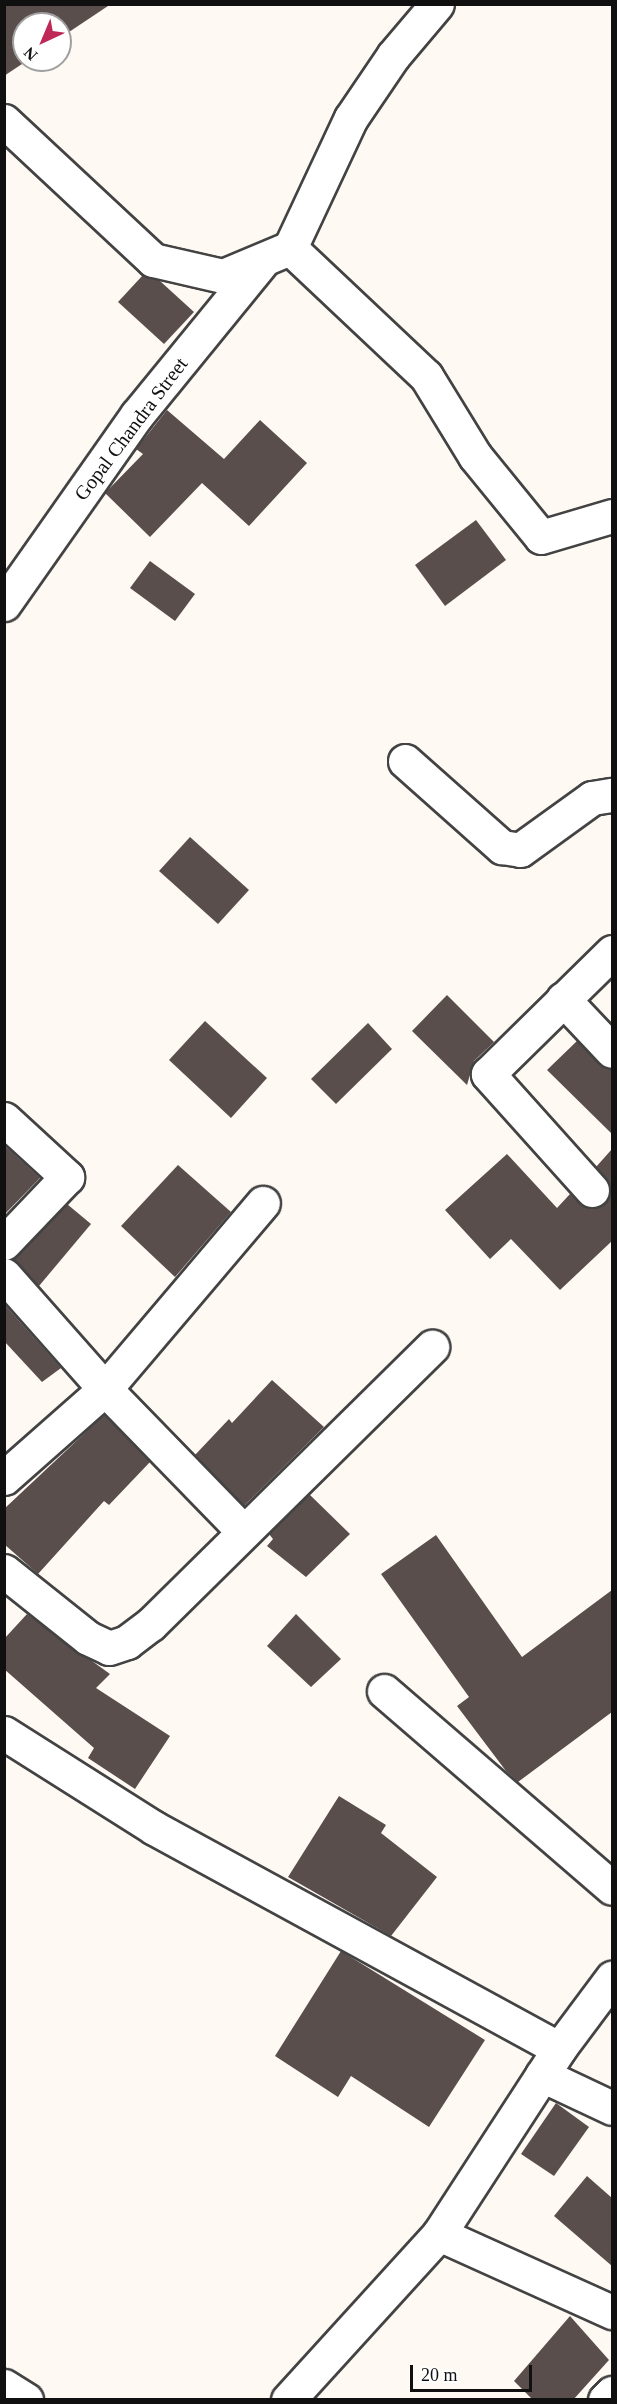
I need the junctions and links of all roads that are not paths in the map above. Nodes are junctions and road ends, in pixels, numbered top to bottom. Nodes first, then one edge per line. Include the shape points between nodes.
1 (437, 4) edge
2 (4, 121) edge
3 (277, 254) junction
4 (612, 516) edge
5 (4, 604) edge
6 (405, 760) dead end
7 (612, 795) edge
8 (612, 952) edge
9 (563, 999) junction
10 (612, 1051) edge
11 (4, 1119) edge
12 (592, 1190) dead end
13 (263, 1203) dead end
14 (4, 1243) edge
15 (4, 1275) edge
16 (432, 1347) dead end
17 (105, 1389) junction
18 (4, 1478) edge
19 (244, 1532) junction
20 (4, 1571) edge
21 (384, 1691) dead end
22 (4, 1733) edge
23 (612, 1888) edge
24 (612, 1978) edge
25 (550, 2062) junction
26 (612, 2108) edge
27 (439, 2234) junction
28 (612, 2312) edge
29 (4, 2386) edge
30 (612, 2393) edge
31 (26, 2400) edge
32 (288, 2400) edge
33 (605, 2400) edge

1 - 3 street, Gopal Chandra Street via 393,56 351,118
2 - 3 street via 153,260 223,276
3 - 4 street via 426,375 475,456 541,537
3 - 5 street, Gopal Chandra Street via 137,415
6 - 7 street via 501,847 520,850 592,798
8 - 9 street
9 - 10 street
9 - 12 street via 488,1074
11 - 14 street via 67,1177
13 - 17 street
15 - 17 street
16 - 19 street
17 - 18 street
17 - 19 street
19 - 20 street via 151,1624 128,1642 109,1648 88,1638
21 - 23 street
22 - 25 street via 154,1828
24 - 25 street
25 - 26 street
25 - 27 street
27 - 28 street
27 - 32 street
29 - 31 street
30 - 33 street

